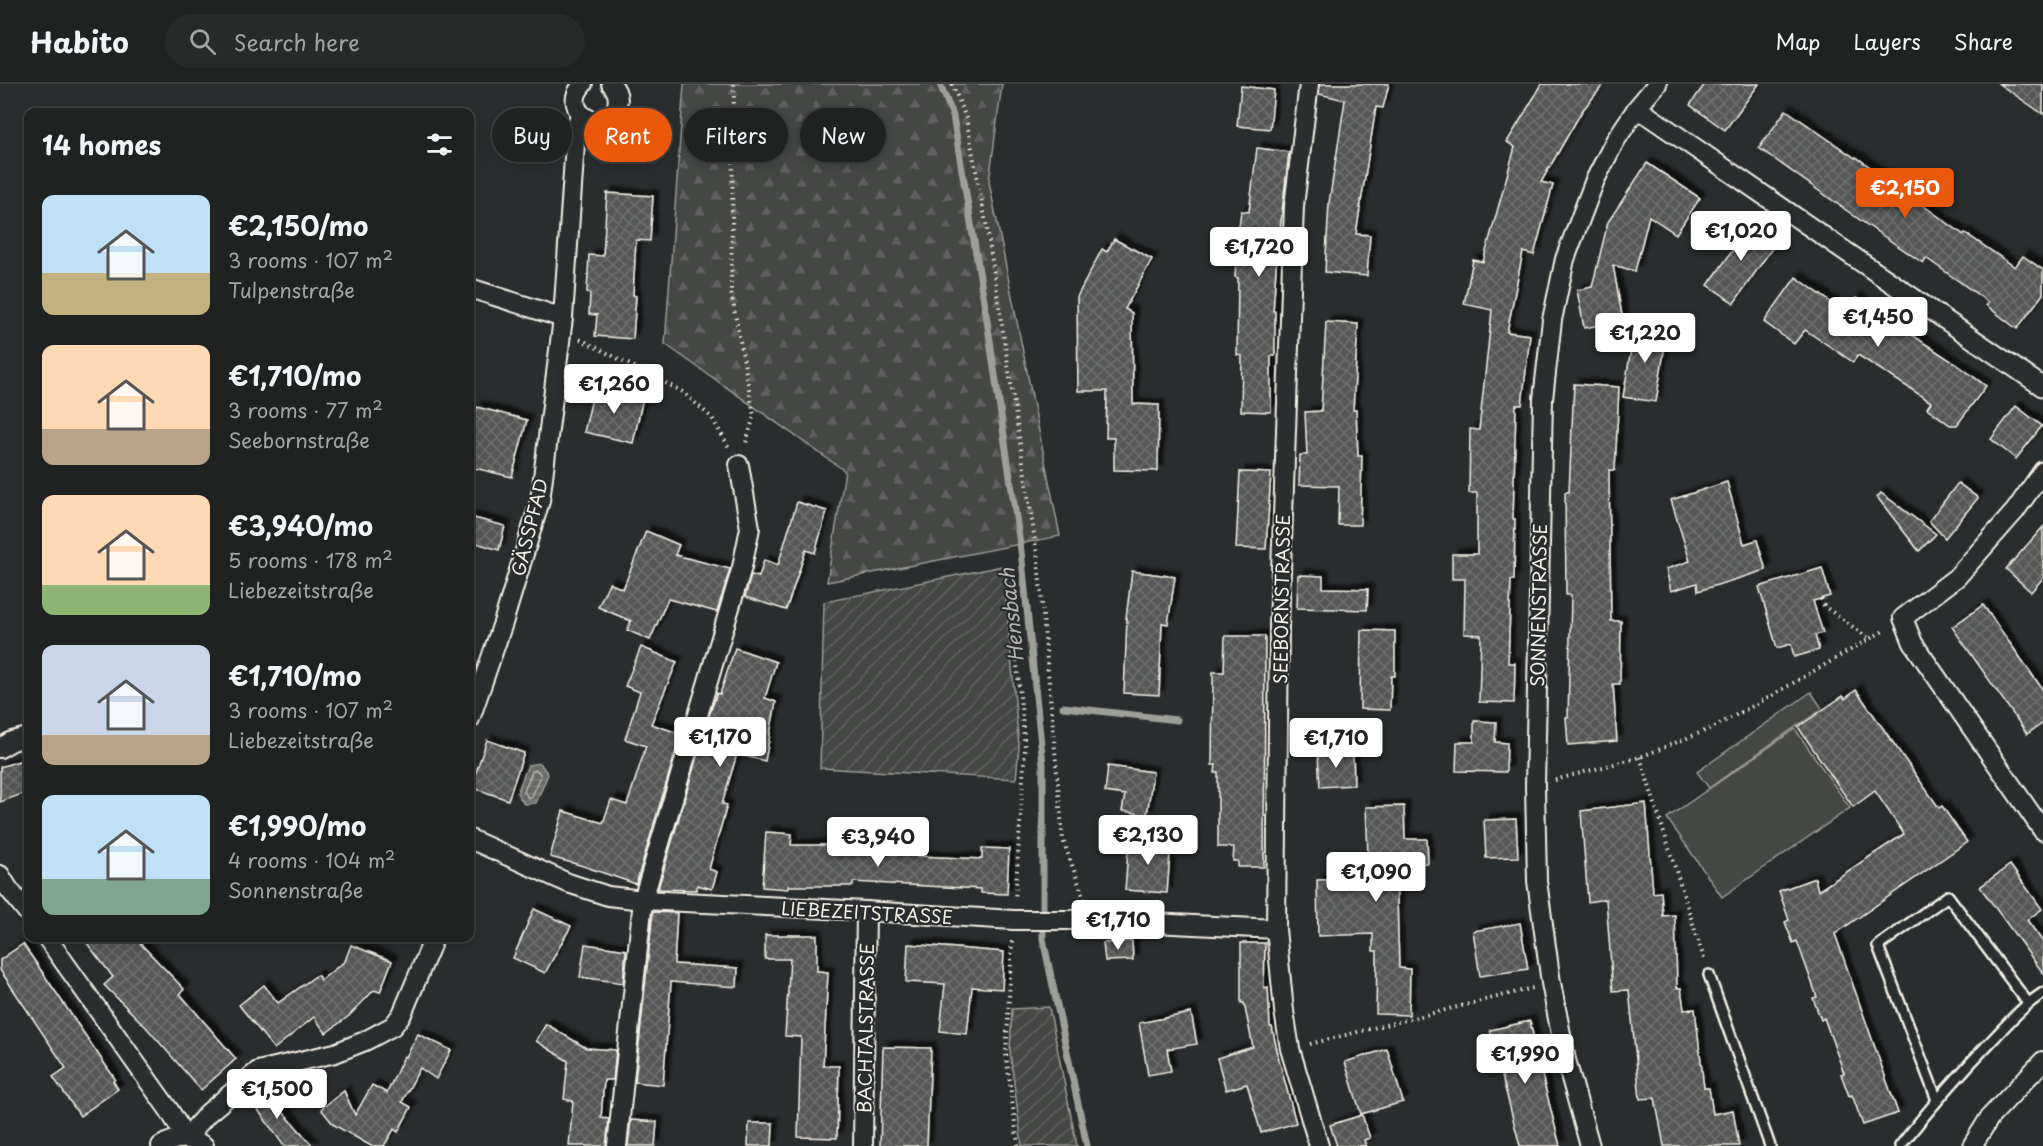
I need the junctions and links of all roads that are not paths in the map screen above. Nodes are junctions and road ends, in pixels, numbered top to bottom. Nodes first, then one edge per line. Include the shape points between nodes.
1 (583, 84) edge
2 (611, 84) edge
3 (1309, 84) edge
4 (1657, 84) edge
5 (1637, 108) junction
6 (580, 114) junction
7 (474, 289) edge
8 (563, 318) junction
9 (2043, 387) edge
10 (739, 465) road end
11 (2043, 471) edge
12 (474, 707) edge
13 (24, 737) edge
14 (0, 748) edge
15 (2043, 831) edge
16 (474, 841) edge
17 (0, 875) edge
18 (643, 900) junction
19 (24, 908) edge
20 (866, 911) junction
21 (1276, 929) junction
22 (50, 942) edge
23 (432, 942) edge
24 (1709, 975) road end
25 (2043, 993) edge
26 (2028, 1003) junction
27 (2043, 1061) edge
28 (1937, 1100) junction
29 (186, 1138) junction
30 (161, 1146) edge
31 (204, 1146) edge
32 (617, 1146) edge
33 (864, 1146) edge
34 (1319, 1146) edge
35 (1590, 1146) edge
36 (1770, 1146) edge
37 (1900, 1146) edge
38 (1972, 1146) edge

1 - 6 street, GÄSSPFAD via 575,97
2 - 6 street via 618,102 610,117 595,121
3 - 21 street, SEEBORNSTRASSE via 1293,206 1279,627
4 - 5 street, SONNENSTRASSE
5 - 9 street
5 - 35 street, SONNENSTRASSE via 1595,180 1565,259 1552,320 1543,399 1535,786 1537,881 1566,1060
6 - 8 street, GÄSSPFAD
7 - 8 street
8 - 12 street, GÄSSPFAD via 540,501
10 - 18 street via 750,528 742,567
11 - 15 street via 2015,511 1958,577 1904,618 1913,643
13 - 14 street
16 - 18 street, LIEBEZEITSTRASSE via 568,883 608,896
17 - 19 street
18 - 20 street, LIEBEZEITSTRASSE
18 - 32 street
20 - 21 street, LIEBEZEITSTRASSE
20 - 33 street, BACHTALSTRASSE
21 - 34 street, SEEBORNSTRASSE via 1290,1049
22 - 29 street
23 - 29 street via 402,1014 393,1026 335,1053 258,1071 207,1113
24 - 36 lane
25 - 26 lane
26 - 28 lane
26 - 28 lane via 1948,896 1878,946
27 - 38 street via 1990,1118
28 - 37 lane
29 - 30 street
29 - 31 street

